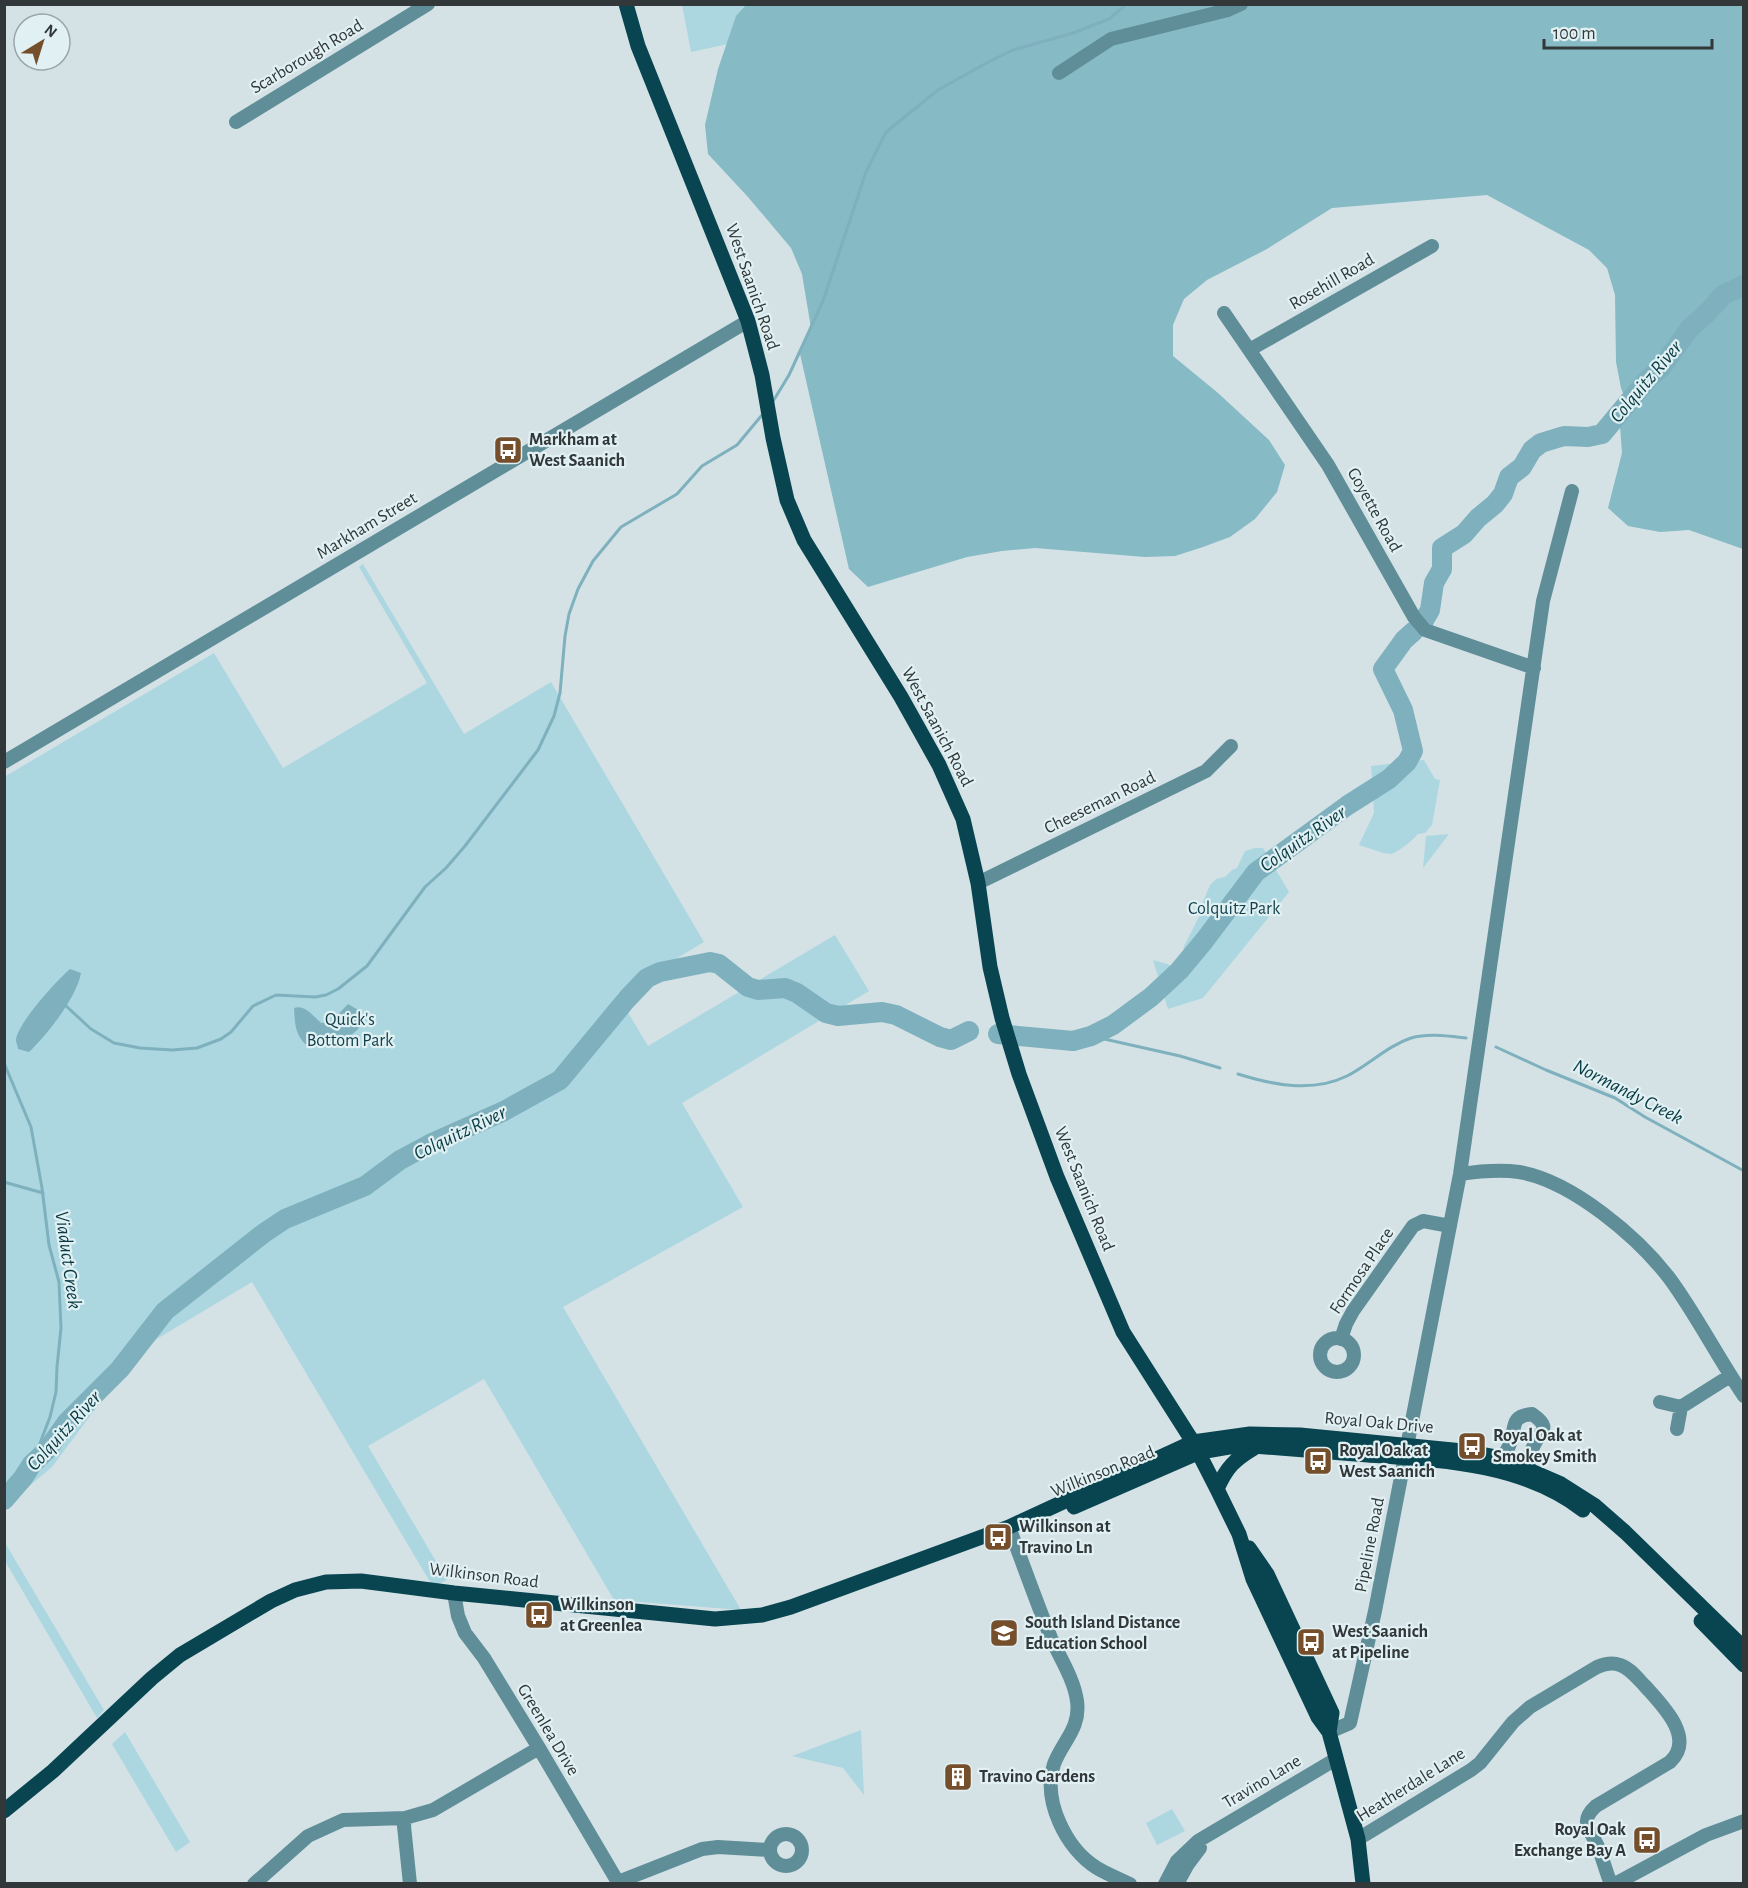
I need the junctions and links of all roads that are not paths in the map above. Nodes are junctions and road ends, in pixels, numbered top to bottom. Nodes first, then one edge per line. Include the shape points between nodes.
1 (428, 4) edge
2 (626, 4) edge
3 (1241, 4) edge
4 (1059, 73) dead end
5 (236, 122) dead end
6 (1432, 246) dead end
7 (1224, 313) dead end
8 (748, 321) junction
9 (1251, 349) junction
10 (1572, 491) dead end
11 (1534, 668) junction
12 (1231, 746) dead end
13 (4, 762) edge
14 (978, 883) junction
15 (1460, 1174) junction
16 (1450, 1226) junction
17 (1341, 1339) dead end
18 (1730, 1376) junction
19 (1743, 1396) edge
20 (1659, 1402) dead end
21 (1681, 1407) junction
22 (1677, 1429) dead end
23 (1197, 1447) junction
24 (1257, 1447) junction
25 (1406, 1451) junction
26 (1501, 1458) junction
27 (1528, 1468) junction
28 (1217, 1489) junction
29 (1010, 1526) junction
30 (454, 1593) junction
31 (1743, 1648) edge
32 (1743, 1665) edge
33 (1329, 1732) junction
34 (539, 1748) junction
35 (1336, 1759) junction
36 (4, 1811) edge
37 (405, 1818) junction
38 (1743, 1821) edge
39 (1208, 1836) junction
40 (1358, 1839) junction
41 (770, 1850) dead end
42 (618, 1883) edge
43 (254, 1884) edge
44 (410, 1884) edge
45 (1130, 1884) edge
46 (1165, 1884) edge
47 (1177, 1884) edge
48 (1363, 1884) edge
49 (1613, 1884) edge

1 - 5 street, Scarborough Road
2 - 8 main road, West Saanich Road via 638,46
3 - 4 street via 1111,39
6 - 9 street, Rosehill Road
7 - 9 street, Goyette Road
8 - 13 street, Markham Street
8 - 14 main road, West Saanich Road via 787,500 804,540 939,765 963,819
9 - 11 street, Goyette Road via 1328,465 1425,630
10 - 11 street via 1543,601
11 - 15 street
12 - 14 street, Cheeseman Road via 1206,771
14 - 23 main road, West Saanich Road via 1002,1018 1046,1149 1123,1332
15 - 16 street
15 - 18 street via 1488,1170 1540,1177 1596,1208 1670,1279
16 - 17 street, Formosa Place via 1423,1221 1413,1226 1353,1311
16 - 25 street
18 - 19 street
18 - 21 street
20 - 21 street
21 - 22 street
23 - 24 main road, Royal Oak Drive
23 - 25 main road, Royal Oak Drive via 1250,1434 1300,1435
23 - 28 main road, West Saanich Road
23 - 29 main road, Wilkinson Road
24 - 25 main road, Royal Oak Drive
24 - 28 main road via 1237,1458
25 - 26 main road, Royal Oak Drive via 1463,1451
25 - 32 main road, Royal Oak Drive via 1504,1472 1576,1505 1611,1532
25 - 33 street, Pipeline Road via 1350,1723
26 - 27 main road, Royal Oak Drive
26 - 27 street via 1518,1419 1532,1414 1539,1419 1543,1433 1532,1448
27 - 31 main road, Royal Oak Drive via 1594,1505
28 - 33 main road, West Saanich Road via 1239,1534 1267,1574 1332,1713
29 - 30 main road, Wilkinson Road via 762,1615 715,1619
29 - 45 street via 1015,1563 1028,1576 1077,1701 1074,1728 1054,1766 1056,1810 1062,1827 1084,1858
30 - 34 street, Greenlea Drive via 465,1633
30 - 36 main road, Wilkinson Road via 361,1581 326,1582 271,1601 180,1655
33 - 35 main road, West Saanich Road
34 - 37 street via 433,1810
34 - 42 street, Greenlea Drive
35 - 39 street, Travino Lane
35 - 40 main road, West Saanich Road
37 - 43 street via 343,1820 309,1836
37 - 44 street
38 - 49 street via 1706,1835
39 - 46 street, Travino Lane via 1177,1860
39 - 47 street, Travino Lane
40 - 48 main road, West Saanich Road
40 - 49 street, Heatherdale Lane via 1480,1762 1530,1707 1597,1667 1608,1663 1620,1665 1633,1673 1668,1711 1680,1747 1670,1762 1590,1811 1588,1829
41 - 42 street via 702,1849

